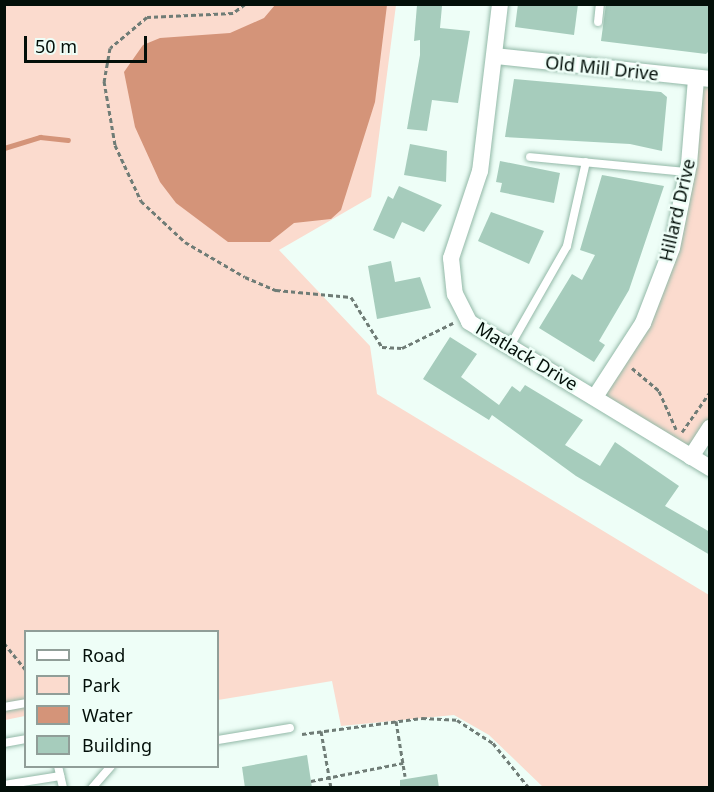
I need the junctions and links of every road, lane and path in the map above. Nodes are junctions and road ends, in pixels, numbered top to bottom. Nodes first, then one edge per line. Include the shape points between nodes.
1 (245, 4) edge
2 (500, 4) edge
3 (600, 4) edge
4 (598, 22) dead end
5 (495, 56) junction
6 (703, 79) edge
7 (531, 157) dead end
8 (586, 162) junction
9 (687, 171) junction
10 (470, 322) junction
11 (510, 346) junction
12 (630, 367) dead end
13 (710, 392) edge
14 (595, 397) junction
15 (710, 428) edge
16 (669, 430) dead end
17 (677, 433) junction
18 (691, 457) junction
19 (710, 468) edge
20 (4, 643) edge
21 (24, 668) edge
22 (24, 703) edge
23 (6, 706) edge
24 (396, 721) junction
25 (290, 728) dead end
26 (321, 731) junction
27 (302, 734) dead end
28 (24, 739) edge
29 (219, 740) edge
30 (4, 743) edge
31 (403, 763) junction
32 (109, 768) edge
33 (59, 771) edge
34 (405, 776) dead end
35 (329, 777) junction
36 (311, 781) dead end
37 (4, 785) edge
38 (63, 788) edge
39 (92, 788) edge
40 (331, 788) edge
41 (529, 788) edge

1 - 10 path via 233,13 147,17 110,48 104,81 115,145 141,201 185,242 245,277 276,290 351,297 382,347 402,348 444,324
2 - 5 street, Matlack Drive
3 - 4 lane
5 - 6 street, Old Mill Drive
5 - 10 street, Matlack Drive via 480,171 451,258 455,294
6 - 9 street, Hillard Drive
7 - 8 lane
8 - 9 lane
8 - 11 lane via 567,246
9 - 14 street, Hillard Drive via 672,248 643,322
10 - 11 street, Matlack Drive
11 - 14 street, Matlack Drive
12 - 17 path via 659,391
13 - 17 path via 685,431
14 - 18 street, Matlack Drive
15 - 18 street
16 - 17 path
18 - 19 street, Matlack Drive
20 - 21 path
22 - 23 lane
24 - 26 path
24 - 31 path
24 - 41 path via 442,717 463,723 493,743
25 - 29 lane
26 - 27 path
26 - 35 path
28 - 30 lane
31 - 34 path
31 - 35 path
32 - 39 lane
33 - 37 lane
33 - 38 lane
35 - 36 path
35 - 40 path

